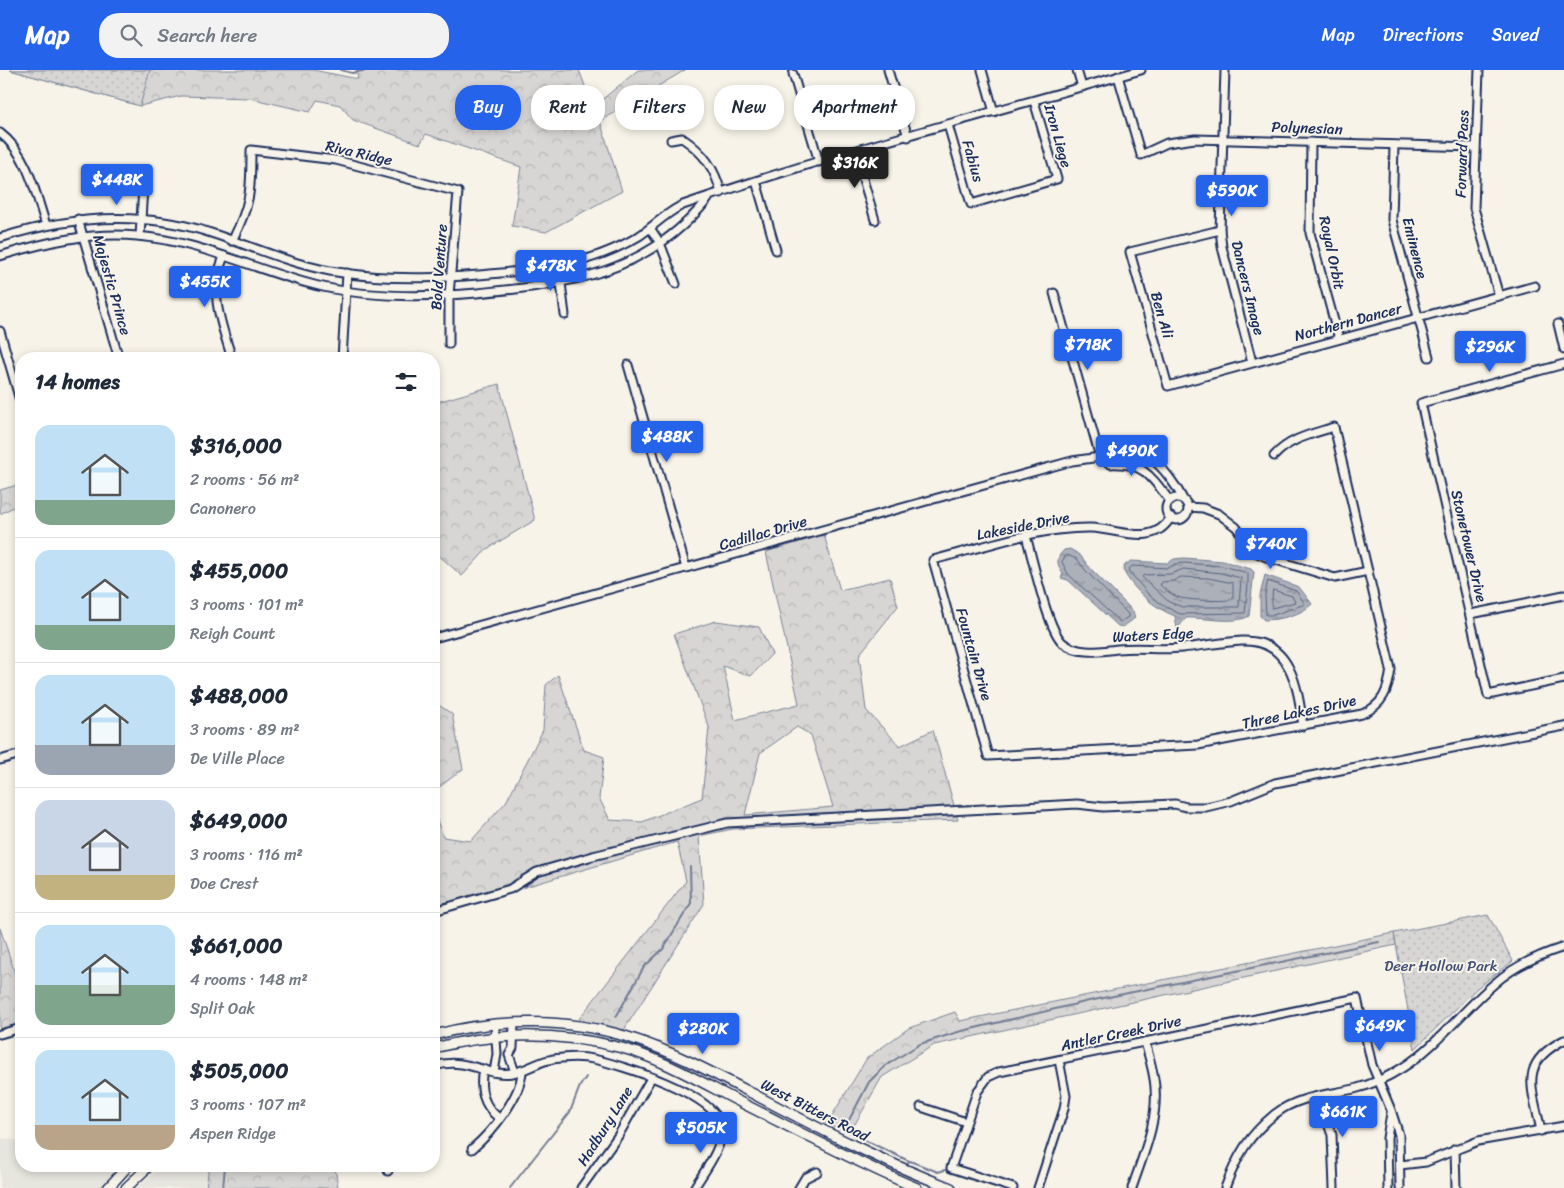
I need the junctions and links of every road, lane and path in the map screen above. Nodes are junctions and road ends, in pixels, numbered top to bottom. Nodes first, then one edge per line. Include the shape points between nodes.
1 (888, 70) edge
2 (982, 70) edge
3 (1077, 70) edge
4 (1141, 70) edge
5 (1225, 70) edge
6 (1479, 70) edge
7 (793, 74) dead end
8 (1118, 76) junction
9 (1082, 87) junction
10 (1034, 101) junction
11 (994, 112) junction
12 (948, 126) junction
13 (0, 133) edge
14 (908, 137) junction
15 (1222, 139) junction
16 (671, 140) dead end
17 (1310, 142) junction
18 (1394, 145) junction
19 (1475, 147) junction
20 (855, 152) junction
21 (819, 162) junction
22 (144, 171) dead end
23 (756, 181) junction
24 (458, 192) joint
25 (721, 193) junction
26 (708, 198) junction
27 (971, 204) joint
28 (142, 218) junction
29 (78, 219) junction
30 (875, 220) dead end
31 (46, 225) junction
32 (650, 228) junction
33 (1220, 230) junction
34 (140, 236) junction
35 (84, 237) junction
36 (0, 238) edge
37 (232, 241) junction
38 (660, 243) junction
39 (776, 250) dead end
40 (0, 256) edge
41 (224, 256) junction
42 (556, 266) junction
43 (347, 273) junction
44 (451, 276) junction
45 (562, 283) junction
46 (676, 284) dead end
47 (1535, 286) dead end
48 (346, 291) junction
49 (1054, 293) dead end
50 (449, 294) junction
51 (1499, 296) junction
52 (565, 315) dead end
53 (1418, 317) junction
54 (1558, 324) dead end
55 (0, 331) edge
56 (1339, 339) junction
57 (449, 344) dead end
58 (1564, 348) edge
59 (117, 352) edge
60 (230, 352) edge
61 (342, 352) edge
62 (1429, 357) dead end
63 (1252, 362) junction
64 (1564, 364) edge
65 (628, 365) dead end
66 (15, 383) edge
67 (1168, 386) joint
68 (1129, 448) junction
69 (1274, 456) dead end
70 (1100, 457) junction
71 (1128, 464) junction
72 (1162, 470) junction
73 (1152, 478) junction
74 (1183, 499) junction
75 (1170, 501) junction
76 (1188, 507) junction
77 (1171, 517) junction
78 (1026, 536) junction
79 (933, 560) joint
80 (686, 568) junction
81 (1368, 571) junction
82 (1564, 595) edge
83 (1471, 614) junction
84 (440, 636) edge
85 (1564, 679) edge
86 (1303, 726) junction
87 (1564, 726) edge
88 (15, 756) edge
89 (988, 756) joint
90 (0, 760) edge
91 (440, 909) edge
92 (1564, 947) edge
93 (514, 1023) junction
94 (495, 1024) junction
95 (15, 1030) edge
96 (440, 1033) edge
97 (0, 1034) edge
98 (514, 1036) junction
99 (496, 1037) junction
100 (627, 1037) junction
101 (1564, 1040) edge
102 (1145, 1042) junction
103 (440, 1047) edge
104 (622, 1048) junction
105 (497, 1054) junction
106 (509, 1055) junction
107 (1059, 1060) junction
108 (440, 1065) edge
109 (483, 1069) junction
110 (519, 1071) junction
111 (494, 1072) junction
112 (651, 1078) junction
113 (1377, 1081) junction
114 (1318, 1096) junction
115 (921, 1107) dead end
116 (1391, 1110) junction
117 (500, 1118) junction
118 (966, 1122) junction
119 (1564, 1126) edge
120 (1541, 1131) junction
121 (1455, 1149) junction
122 (472, 1150) dead end
123 (862, 1150) junction
124 (856, 1161) junction
125 (1400, 1165) junction
126 (123, 1172) edge
127 (143, 1172) edge
128 (816, 1172) dead end
129 (108, 1188) edge
130 (126, 1188) edge
131 (581, 1188) edge
132 (694, 1188) edge
133 (799, 1188) edge
134 (917, 1188) edge
135 (951, 1188) edge
136 (1013, 1188) edge
137 (1038, 1188) edge
138 (1132, 1188) edge
139 (1225, 1188) edge
140 (1334, 1188) edge
141 (1388, 1188) edge
142 (1400, 1188) edge
143 (1456, 1188) edge

1 - 14 street
2 - 11 street
3 - 9 street
4 - 8 street
5 - 15 street, Dancers Image
6 - 19 street, Forward Pass
7 - 21 street
8 - 9 street
8 - 15 street, Polynesian via 1141,155 1176,141
9 - 10 street
10 - 11 street
10 - 27 street, Iron Liege via 1057,179
11 - 12 street
12 - 14 street
12 - 27 street, Fabius
13 - 31 street via 24,160
14 - 20 street
15 - 17 street, Polynesian
15 - 33 street, Dancers Image
16 - 25 street via 682,138 701,152 713,169
17 - 18 street, Polynesian
17 - 56 street, Royal Orbit via 1310,233
18 - 19 street, Polynesian
18 - 53 street, Eminence via 1392,220
19 - 51 street, Forward Pass via 1474,208
20 - 21 street
20 - 30 street
21 - 23 street
22 - 28 street
23 - 25 street
23 - 39 street
24 - 37 street, Riva Ridge via 336,160 251,150 249,202
24 - 44 street, Bold Venture
25 - 26 street
26 - 32 street via 679,206
26 - 38 street via 690,221
28 - 29 street
28 - 34 street
28 - 37 street via 180,224
29 - 31 street
29 - 35 street, Majestic Prince
31 - 36 street
32 - 38 street
32 - 42 street via 591,258
33 - 63 street, Dancers Image
33 - 67 street, Ben Ali via 1130,252
34 - 35 street
34 - 41 street via 176,241
35 - 40 street
35 - 59 street, Majestic Prince
37 - 43 street via 288,261
38 - 45 street via 622,264
38 - 46 street
41 - 48 street via 284,278
41 - 60 street via 217,275 215,299
42 - 44 street
42 - 45 street
43 - 44 street via 413,278
43 - 48 street
44 - 50 street, Bold Venture
45 - 50 street
45 - 52 street
47 - 51 street, Northern Dancer
48 - 50 street
48 - 61 street
49 - 70 street
50 - 57 street, Bold Venture
51 - 53 street, Northern Dancer
53 - 56 street, Northern Dancer
53 - 62 street, Eminence
54 - 58 street
55 - 66 street
56 - 63 street, Northern Dancer
63 - 67 street, Northern Dancer
64 - 83 street, Stonetower Drive via 1421,403
65 - 80 street
68 - 70 street via 1109,449
68 - 71 street
68 - 72 street via 1142,451
69 - 81 street, Three Lakes Drive via 1295,440 1334,427
70 - 71 street via 1110,464
70 - 80 street, Cadillac Drive via 1064,463
71 - 73 street via 1144,470
72 - 73 street
72 - 74 street
73 - 75 street
74 - 75 street
74 - 76 street
75 - 77 street via 1167,511
76 - 77 street via 1183,518
76 - 81 street via 1203,508 1227,519 1252,549 1266,557 1335,578
77 - 78 street, Lakeside Drive via 1150,535 1077,528
78 - 79 street, Lakeside Drive
78 - 86 street, Waters Edge via 1051,624 1063,642 1081,651 1184,648 1242,641 1259,643 1282,657 1291,668
79 - 89 street, Fountain Drive
80 - 84 street, Cadillac Drive
81 - 86 street, Three Lakes Drive via 1391,668 1385,695 1372,710 1362,714
82 - 83 street
83 - 85 street, Stonetower Drive via 1488,695
86 - 89 street, Three Lakes Drive via 1198,745
87 - 91 street via 1275,783 1231,801 1206,807 1077,804 727,823 537,872 510,889
88 - 90 street
92 - 113 street via 1543,954 1494,983 1415,1059
93 - 94 main road, West Bitters Road
93 - 98 street
93 - 100 main road, West Bitters Road via 590,1028
94 - 96 main road, West Bitters Road
94 - 99 street
95 - 97 street
98 - 99 main road, West Bitters Road
98 - 104 main road, West Bitters Road via 558,1037
98 - 106 street
99 - 103 main road, West Bitters Road
99 - 105 street
100 - 104 main road
100 - 123 main road, West Bitters Road via 692,1063
101 - 120 street via 1536,1061 1531,1072
102 - 107 street, Antler Creek Drive
102 - 113 street, Antler Creek Drive via 1357,998
102 - 138 street via 1155,1087 1155,1112
104 - 124 main road, West Bitters Road via 685,1074
105 - 106 street via 502,1057
105 - 111 street
106 - 110 street
107 - 118 street, Antler Creek Drive via 988,1077 977,1092
107 - 137 street via 1066,1096 1064,1109
108 - 109 street via 467,1064
109 - 111 street
109 - 117 street via 486,1104
110 - 111 street
110 - 112 street via 546,1059 591,1058
110 - 117 street via 519,1090
112 - 131 street, Hadbury Lane via 618,1136
112 - 132 street via 707,1106 720,1124 718,1147
113 - 114 street
113 - 116 street
114 - 139 street via 1287,1106 1259,1130 1242,1149
114 - 140 street via 1332,1135
115 - 118 street
116 - 125 street via 1399,1135
116 - 141 street via 1387,1138
117 - 122 street
118 - 136 street, Antler Creek Drive via 951,1168
119 - 120 street
120 - 121 street via 1478,1141
121 - 125 street via 1426,1162
121 - 143 street
123 - 124 main road
123 - 135 main road, West Bitters Road
124 - 134 main road, West Bitters Road
125 - 142 street
126 - 129 main road
127 - 130 main road
128 - 133 street via 804,1178

